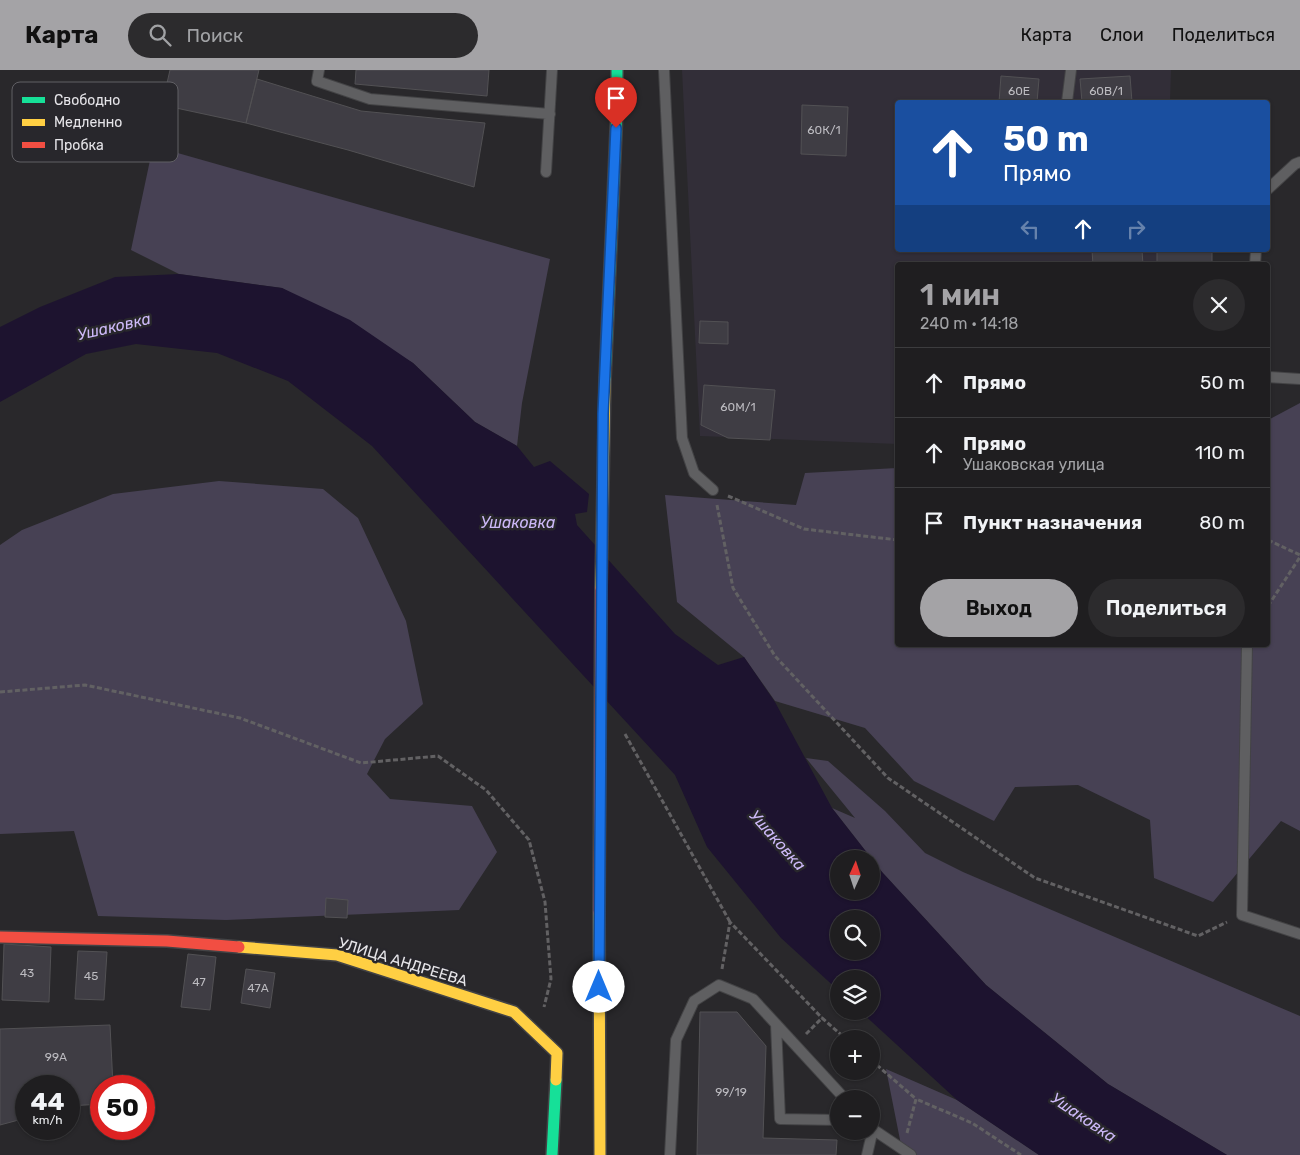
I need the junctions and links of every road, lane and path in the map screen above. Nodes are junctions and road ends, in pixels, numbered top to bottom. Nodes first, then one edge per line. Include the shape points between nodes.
1 (319, 70) edge
2 (552, 70) edge
3 (617, 70) edge
4 (664, 70) edge
5 (1071, 70) edge
6 (1068, 100) edge
7 (550, 114) junction
8 (1300, 162) edge
9 (546, 172) dead end
10 (1270, 187) edge
11 (1270, 377) edge
12 (1300, 379) edge
13 (714, 490) junction
14 (895, 540) edge
15 (1270, 541) edge
16 (1300, 556) edge
17 (1270, 603) edge
18 (1247, 647) edge
19 (0, 692) edge
20 (625, 733) dead end
21 (1242, 914) junction
22 (730, 922) junction
23 (1300, 934) edge
24 (0, 937) edge
25 (719, 986) junction
26 (822, 1018) junction
27 (776, 1024) junction
28 (836, 1030) edge
29 (537, 1034) junction
30 (796, 1045) junction
31 (880, 1068) edge
32 (837, 1090) edge
33 (916, 1099) junction
34 (830, 1120) edge
35 (880, 1133) edge
36 (870, 1140) edge
37 (907, 1152) edge
38 (552, 1155) edge
39 (600, 1155) edge
40 (670, 1155) edge
41 (867, 1155) edge
42 (1021, 1155) edge

1 - 7 lane via 317,81 370,99
2 - 7 lane
3 - 39 main road via 603,414
4 - 13 lane via 682,438 694,473
5 - 6 lane
7 - 9 lane
8 - 10 lane
11 - 12 lane
13 - 14 path via 804,529
13 - 21 path via 733,588 776,656 888,778 1035,878 1198,936
15 - 16 path
16 - 17 path
18 - 21 lane
19 - 29 path via 85,685 240,718 360,763 438,756 486,790 529,840 545,902 551,980
20 - 22 path
21 - 23 lane
22 - 25 path
22 - 26 path
24 - 29 main road, УЛИЦА АНДРЕЕВА via 167,941 337,955 514,1012
25 - 27 lane via 753,999
25 - 40 lane via 694,1002 676,1040
26 - 28 path
26 - 30 path
27 - 30 lane
27 - 34 lane via 780,1119
29 - 38 main road, УЛИЦА АНДРЕЕВА via 557,1053
30 - 32 lane
31 - 33 path
33 - 37 path
33 - 42 path via 972,1123
35 - 37 lane
36 - 41 lane

